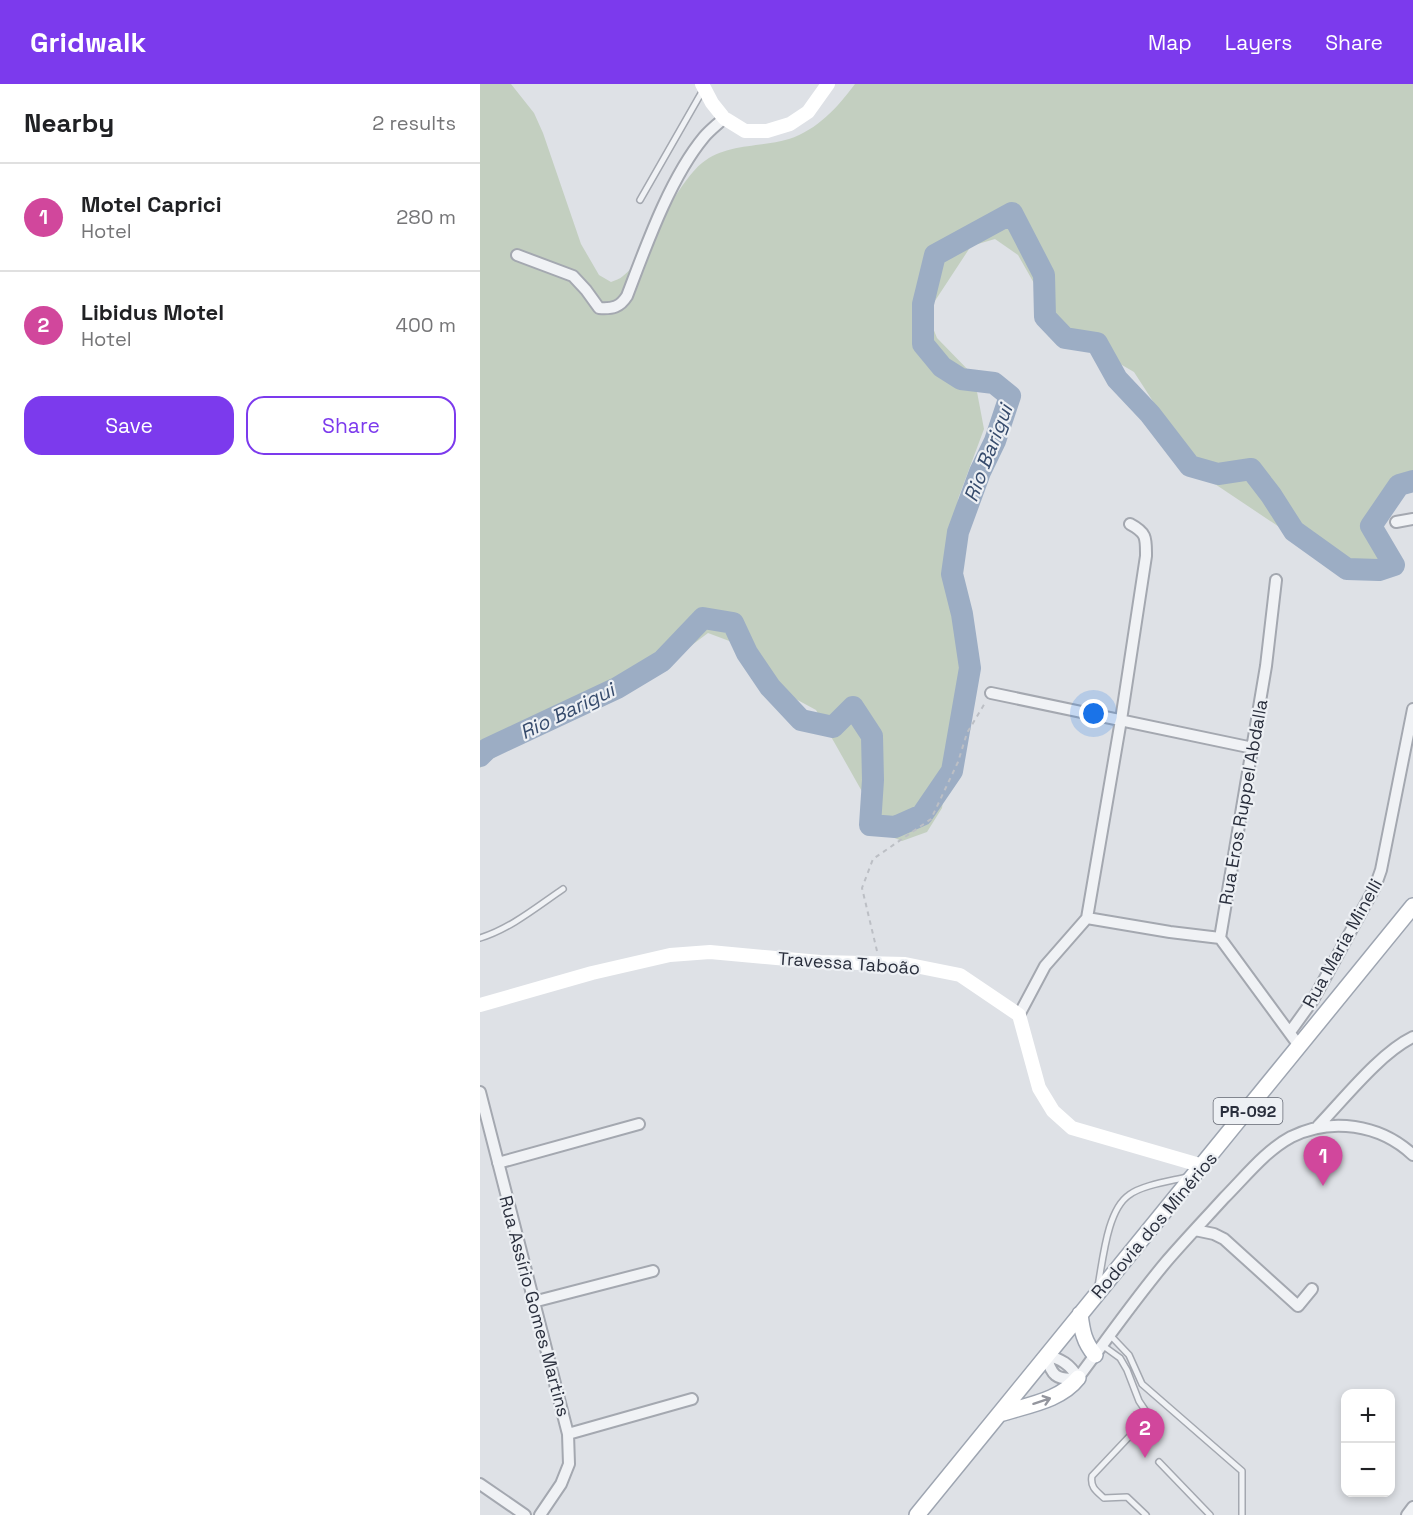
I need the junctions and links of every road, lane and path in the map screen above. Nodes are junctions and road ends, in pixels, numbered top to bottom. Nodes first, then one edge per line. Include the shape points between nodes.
1 (828, 84) edge
2 (703, 86) edge
3 (724, 118) junction
4 (639, 200) dead end
5 (517, 255) dead end
6 (1413, 519) edge
7 (1396, 522) dead end
8 (1130, 524) dead end
9 (1276, 580) dead end
10 (991, 693) joint
11 (1413, 709) edge
12 (1121, 720) junction
13 (1253, 748) junction
14 (564, 889) dead end
15 (1413, 906) edge
16 (1087, 918) junction
17 (480, 938) edge
18 (1220, 938) junction
19 (880, 963) junction
20 (480, 1005) edge
21 (1019, 1015) junction
22 (1290, 1032) junction
23 (1413, 1037) edge
24 (1300, 1047) junction
25 (480, 1092) edge
26 (639, 1124) dead end
27 (1318, 1126) junction
28 (1413, 1155) edge
29 (498, 1163) junction
30 (1200, 1170) junction
31 (1195, 1230) junction
32 (653, 1271) dead end
33 (1312, 1289) dead end
34 (1095, 1296) junction
35 (533, 1302) junction
36 (1080, 1314) junction
37 (1110, 1335) junction
38 (1099, 1350) junction
39 (1046, 1355) junction
40 (1078, 1378) junction
41 (692, 1399) dead end
42 (1000, 1414) junction
43 (568, 1434) junction
44 (1159, 1462) dead end
45 (480, 1484) edge
46 (1413, 1507) edge
47 (525, 1515) edge
48 (540, 1515) edge
49 (917, 1515) edge
50 (1146, 1515) edge
51 (1210, 1515) edge
52 (1242, 1515) edge
53 (1407, 1515) edge

1 - 3 street via 808,112 790,124 767,131 745,131
2 - 3 street
2 - 4 lane
3 - 5 street via 684,167 621,304 611,309 599,308 573,276
6 - 7 street
8 - 12 street via 1142,530 1146,538 1146,556
9 - 13 street, Rua Eros Ruppel Abdalla
10 - 12 street
10 - 19 path via 967,733 931,819 873,859 862,888
11 - 22 street, Rua Maria Minelli via 1375,887 1313,1000
12 - 13 street
12 - 16 street
13 - 18 street, Rua Eros Ruppel Abdalla
14 - 17 lane
15 - 24 main road, Rodovia dos Minérios / PR-092
16 - 18 street
16 - 21 street via 1045,966
18 - 22 street, Rua Maria Minelli
19 - 20 street, Travessa Taboão via 710,952 670,955
19 - 21 street, Travessa Taboão via 960,975
21 - 30 street via 1039,1088 1053,1111 1072,1128
22 - 24 street, Rua Maria Minelli
23 - 27 street via 1377,1065
24 - 30 main road, Rodovia dos Minérios / PR-092
25 - 29 street, Rua Assírio Gomes Martins
26 - 29 street
27 - 28 street via 1367,1129 1395,1141
27 - 31 street via 1289,1138 1255,1165
29 - 35 street, Rua Assírio Gomes Martins
30 - 34 main road, Rodovia dos Minérios / PR-092
30 - 34 lane via 1129,1194 1117,1208
31 - 33 street via 1224,1239 1298,1306
31 - 37 street
32 - 35 street
34 - 36 main road, Rodovia dos Minérios / PR-092
35 - 43 street, Rua Assírio Gomes Martins
36 - 38 main road via 1086,1344
36 - 39 main road, Rodovia dos Minérios / PR-092
37 - 38 street
37 - 52 lane via 1130,1355 1142,1384 1242,1471
38 - 40 street
38 - 50 lane via 1120,1358 1146,1416 1092,1476 1091,1483 1104,1498 1127,1497
39 - 40 street via 1065,1362
39 - 40 street via 1050,1371 1058,1377
39 - 42 main road, Rodovia dos Minérios / PR-092
42 -> 40 main road via 1057,1396
41 - 43 street
42 - 49 main road, Rodovia dos Minérios / PR-092
43 - 48 street, Rua Assírio Gomes Martins via 569,1464
44 - 51 lane
45 - 47 street
46 - 53 street

